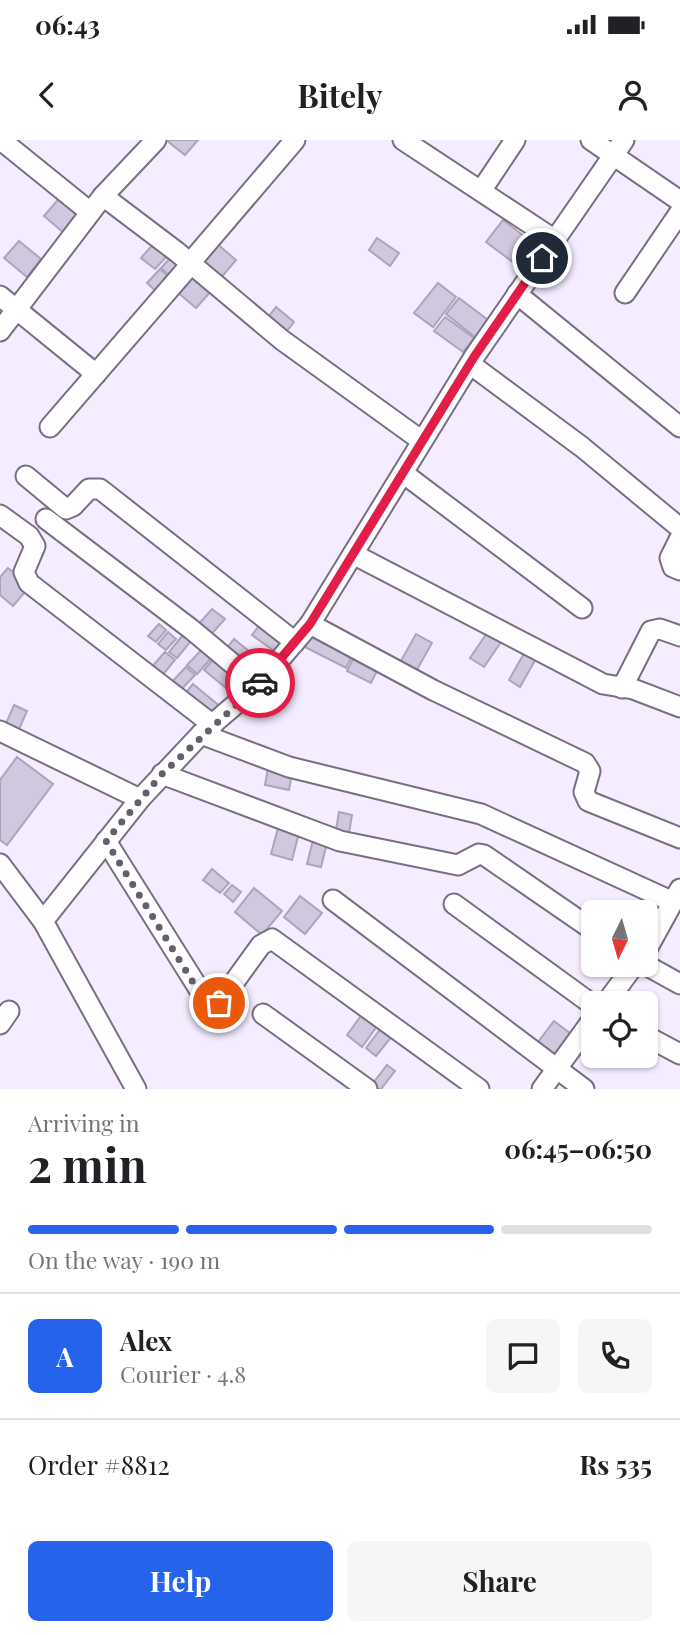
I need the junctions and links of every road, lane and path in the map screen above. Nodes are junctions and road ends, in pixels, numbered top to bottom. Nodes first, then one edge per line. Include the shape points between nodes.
1 (1, 140) edge
2 (156, 140) edge
3 (295, 140) edge
4 (403, 140) edge
5 (515, 140) edge
6 (591, 140) edge
7 (619, 148) edge
8 (481, 191) junction
9 (103, 196) junction
10 (680, 201) edge
11 (90, 212) junction
12 (680, 212) edge
13 (555, 240) junction
14 (191, 264) junction
15 (625, 293) dead end
16 (517, 294) junction
17 (0, 296) edge
18 (17, 309) junction
19 (0, 331) edge
20 (470, 364) junction
21 (96, 374) junction
22 (50, 427) dead end
23 (680, 428) edge
24 (422, 441) junction
25 (403, 473) junction
26 (26, 476) dead end
27 (0, 516) edge
28 (46, 519) dead end
29 (680, 528) edge
30 (680, 538) edge
31 (353, 554) junction
32 (680, 570) edge
33 (582, 608) dead end
34 (310, 624) junction
35 (680, 636) edge
36 (295, 642) junction
37 (258, 685) junction
38 (622, 688) junction
39 (680, 706) edge
40 (0, 730) edge
41 (207, 730) junction
42 (162, 774) junction
43 (140, 799) junction
44 (680, 838) edge
45 (106, 841) junction
46 (0, 864) edge
47 (677, 895) edge
48 (333, 900) dead end
49 (454, 904) dead end
50 (43, 921) junction
51 (581, 922) edge
52 (658, 929) edge
53 (658, 972) edge
54 (680, 984) edge
55 (581, 996) edge
56 (263, 1014) dead end
57 (581, 1035) edge
58 (658, 1042) edge
59 (680, 1054) edge
60 (556, 1069) junction
61 (136, 1089) edge
62 (367, 1089) edge
63 (479, 1089) edge
64 (542, 1089) edge
65 (584, 1089) edge

1 - 11 street
2 - 9 street
3 - 14 street
4 - 8 street
5 - 8 street
6 - 7 street
7 - 10 street
7 - 13 street
8 - 13 street
9 - 11 street
9 - 14 street
11 - 18 street
12 - 15 street
13 - 16 street
14 - 21 street
14 - 24 street via 282,340
16 - 20 street
16 - 23 street
17 - 18 street
18 - 19 street
18 - 21 street
20 - 24 street
20 - 29 street via 582,447
21 - 22 street
24 - 25 street
25 - 31 street
25 - 33 street
26 - 36 street via 66,509 89,488 100,489
27 - 41 street via 29,536 35,546 24,572 29,583
28 - 37 street
30 - 32 street via 670,558
31 - 34 street
31 - 38 street via 603,684
34 - 36 street
34 - 44 street via 433,690 584,762 590,771 584,792 588,801
35 - 38 street via 660,629 651,631
36 - 37 street
37 - 41 street
38 - 39 street
40 - 43 street
41 - 42 street
41 - 47 street via 289,767 481,814
42 - 43 street
42 - 51 street via 340,842 458,865 485,855
43 - 45 street
45 - 50 street
45 - 63 street via 207,1002 219,1003 261,945 272,939
46 - 50 street
47 - 52 street
48 - 60 street
49 - 55 street
50 - 61 street
53 - 54 street
56 - 62 street
57 - 60 street
58 - 59 street
60 - 64 street
60 - 65 street

